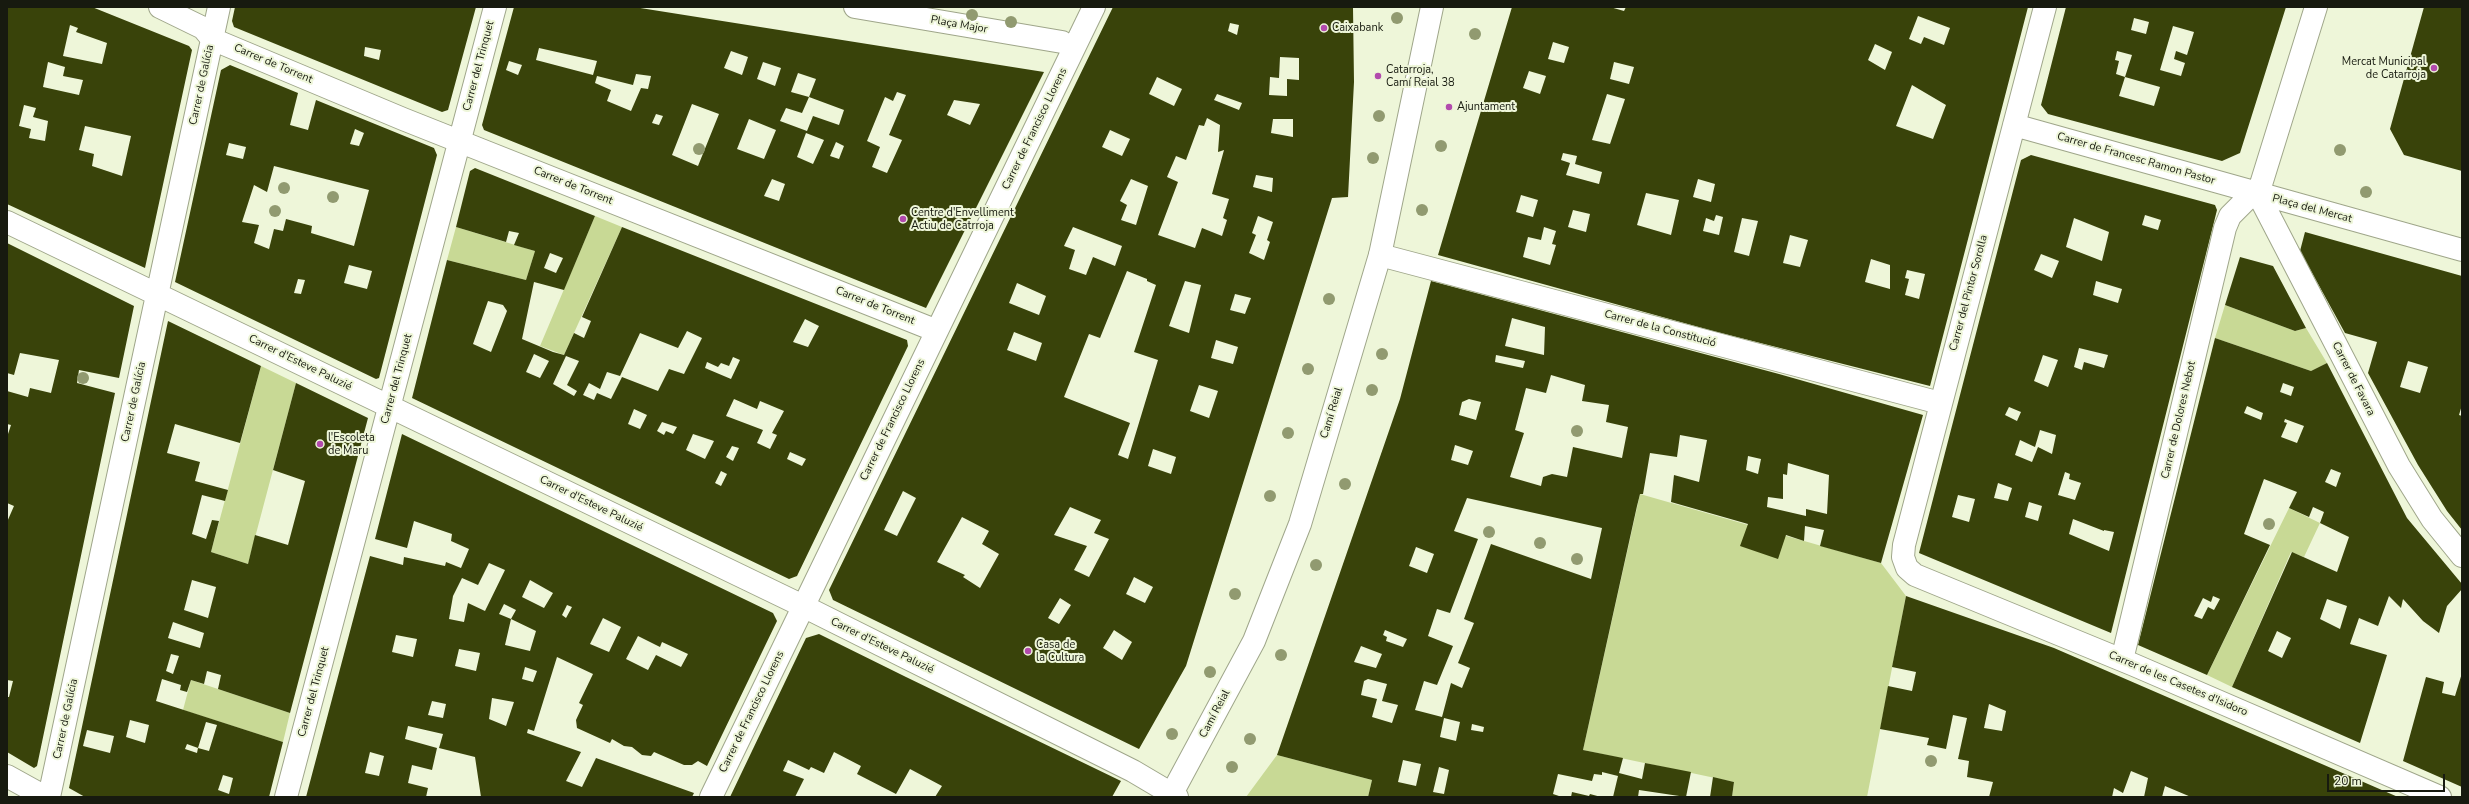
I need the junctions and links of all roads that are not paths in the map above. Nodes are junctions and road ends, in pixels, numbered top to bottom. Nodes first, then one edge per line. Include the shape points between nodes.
1 (160, 7) edge
2 (219, 7) edge
3 (495, 7) edge
4 (855, 7) edge
5 (1094, 7) edge
6 (1432, 7) edge
7 (2045, 7) edge
8 (2316, 7) edge
9 (212, 38) junction
10 (1069, 43) junction
11 (2014, 125) junction
12 (459, 141) junction
13 (2258, 194) junction
14 (7, 222) edge
15 (2462, 250) edge
16 (1380, 255) junction
17 (157, 295) junction
18 (936, 331) junction
19 (1940, 403) junction
20 (390, 407) junction
21 (2462, 556) edge
22 (1915, 575) joint
23 (803, 606) junction
24 (2122, 660) junction
25 (7, 776) edge
26 (1173, 796) edge
27 (45, 797) edge
28 (49, 797) edge
29 (286, 797) edge
30 (711, 797) edge
31 (2440, 797) edge

1 - 9 street, Carrer de Torrent via 203,28
2 - 9 street, Carrer de Galícia
3 - 12 street, Carrer del Trinquet
4 - 10 street, Plaça Major
5 - 10 street
6 - 16 street, Camí Reial
7 - 11 street, Carrer del Pintor Sorolla
8 - 13 street, Plaça del Mercat
9 - 12 street, Carrer de Torrent
9 - 17 street, Carrer de Galícia
10 - 18 street, Carrer de Francisco Llorens
11 - 13 street, Carrer de Francesc Ramon Pastor
11 - 19 street, Carrer del Pintor Sorolla
12 - 18 street, Carrer de Torrent
12 - 20 street, Carrer del Trinquet
13 - 15 street, Plaça del Mercat
13 - 21 street, Carrer de Favara via 2399,466 2432,519
13 - 24 street, Carrer de Dolores Nebot via 2236,209 2225,228
14 - 17 street, Carrer d'Esteve Paluzié
16 - 19 street, Carrer de la Constitució
16 - 26 street, Camí Reial via 1300,524 1254,641
17 - 20 street, Carrer d'Esteve Paluzié
17 - 28 street, Carrer de Galícia
18 - 23 street, Carrer de Francisco Llorens
19 - 22 street, Carrer del Pintor Sorolla via 1904,545 1903,557 1907,568
20 - 23 street, Carrer d'Esteve Paluzié
20 - 29 street, Carrer del Trinquet
22 - 24 street, Carrer de les Casetes d'Isidoro
23 - 26 street, Carrer d'Esteve Paluzié via 1133,771
23 - 30 street, Carrer de Francisco Llorens
24 - 31 street, Carrer de les Casetes d'Isidoro
25 - 27 street

